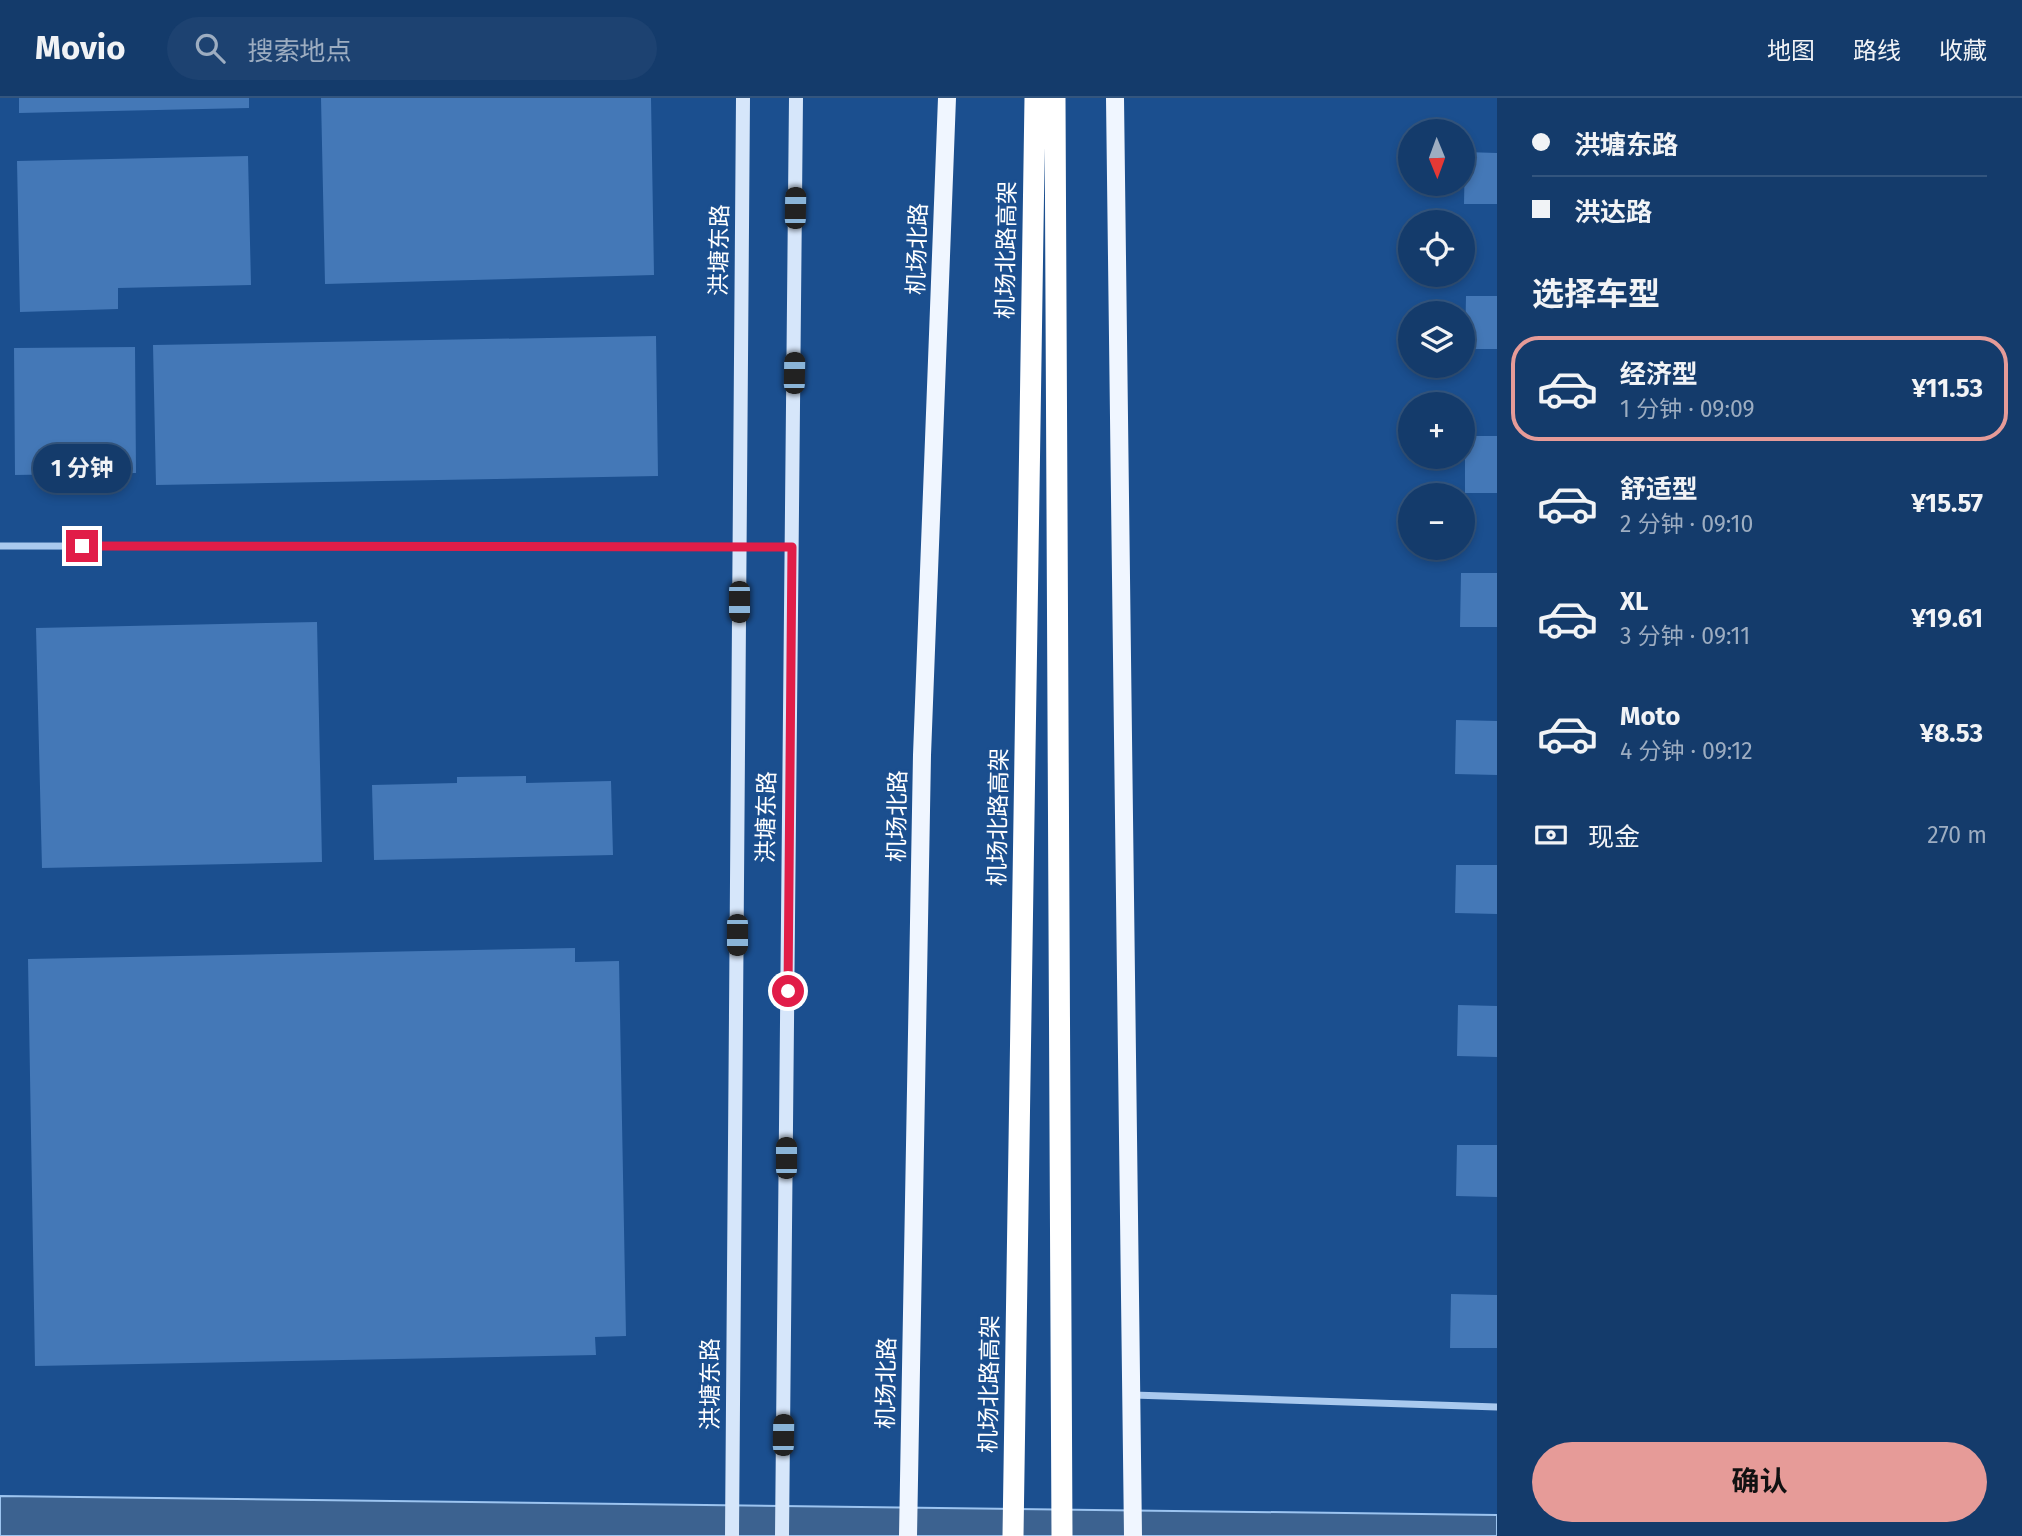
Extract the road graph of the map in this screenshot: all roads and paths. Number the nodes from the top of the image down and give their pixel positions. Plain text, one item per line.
1 (743, 98) edge
2 (796, 98) edge
3 (947, 98) edge
4 (1055, 98) edge
5 (1115, 98) edge
6 (1034, 102) edge
7 (0, 545) edge
8 (740, 547) junction
9 (792, 547) junction
10 (1132, 1395) junction
11 (1497, 1407) edge
12 (732, 1536) edge
13 (782, 1536) edge
14 (908, 1536) edge
15 (1013, 1536) edge
16 (1062, 1536) edge
17 (1133, 1536) edge

1 - 8 main road, 洪塘东路
2 - 9 main road, 洪塘东路
3 - 14 main road, 机场北路
4 - 16 highway, 机场北路高架
5 - 10 main road
6 - 15 highway, 机场北路高架
7 - 8 street
8 - 9 street
8 - 12 main road, 洪塘东路
9 - 13 main road, 洪塘东路
10 - 11 street
10 - 17 main road

